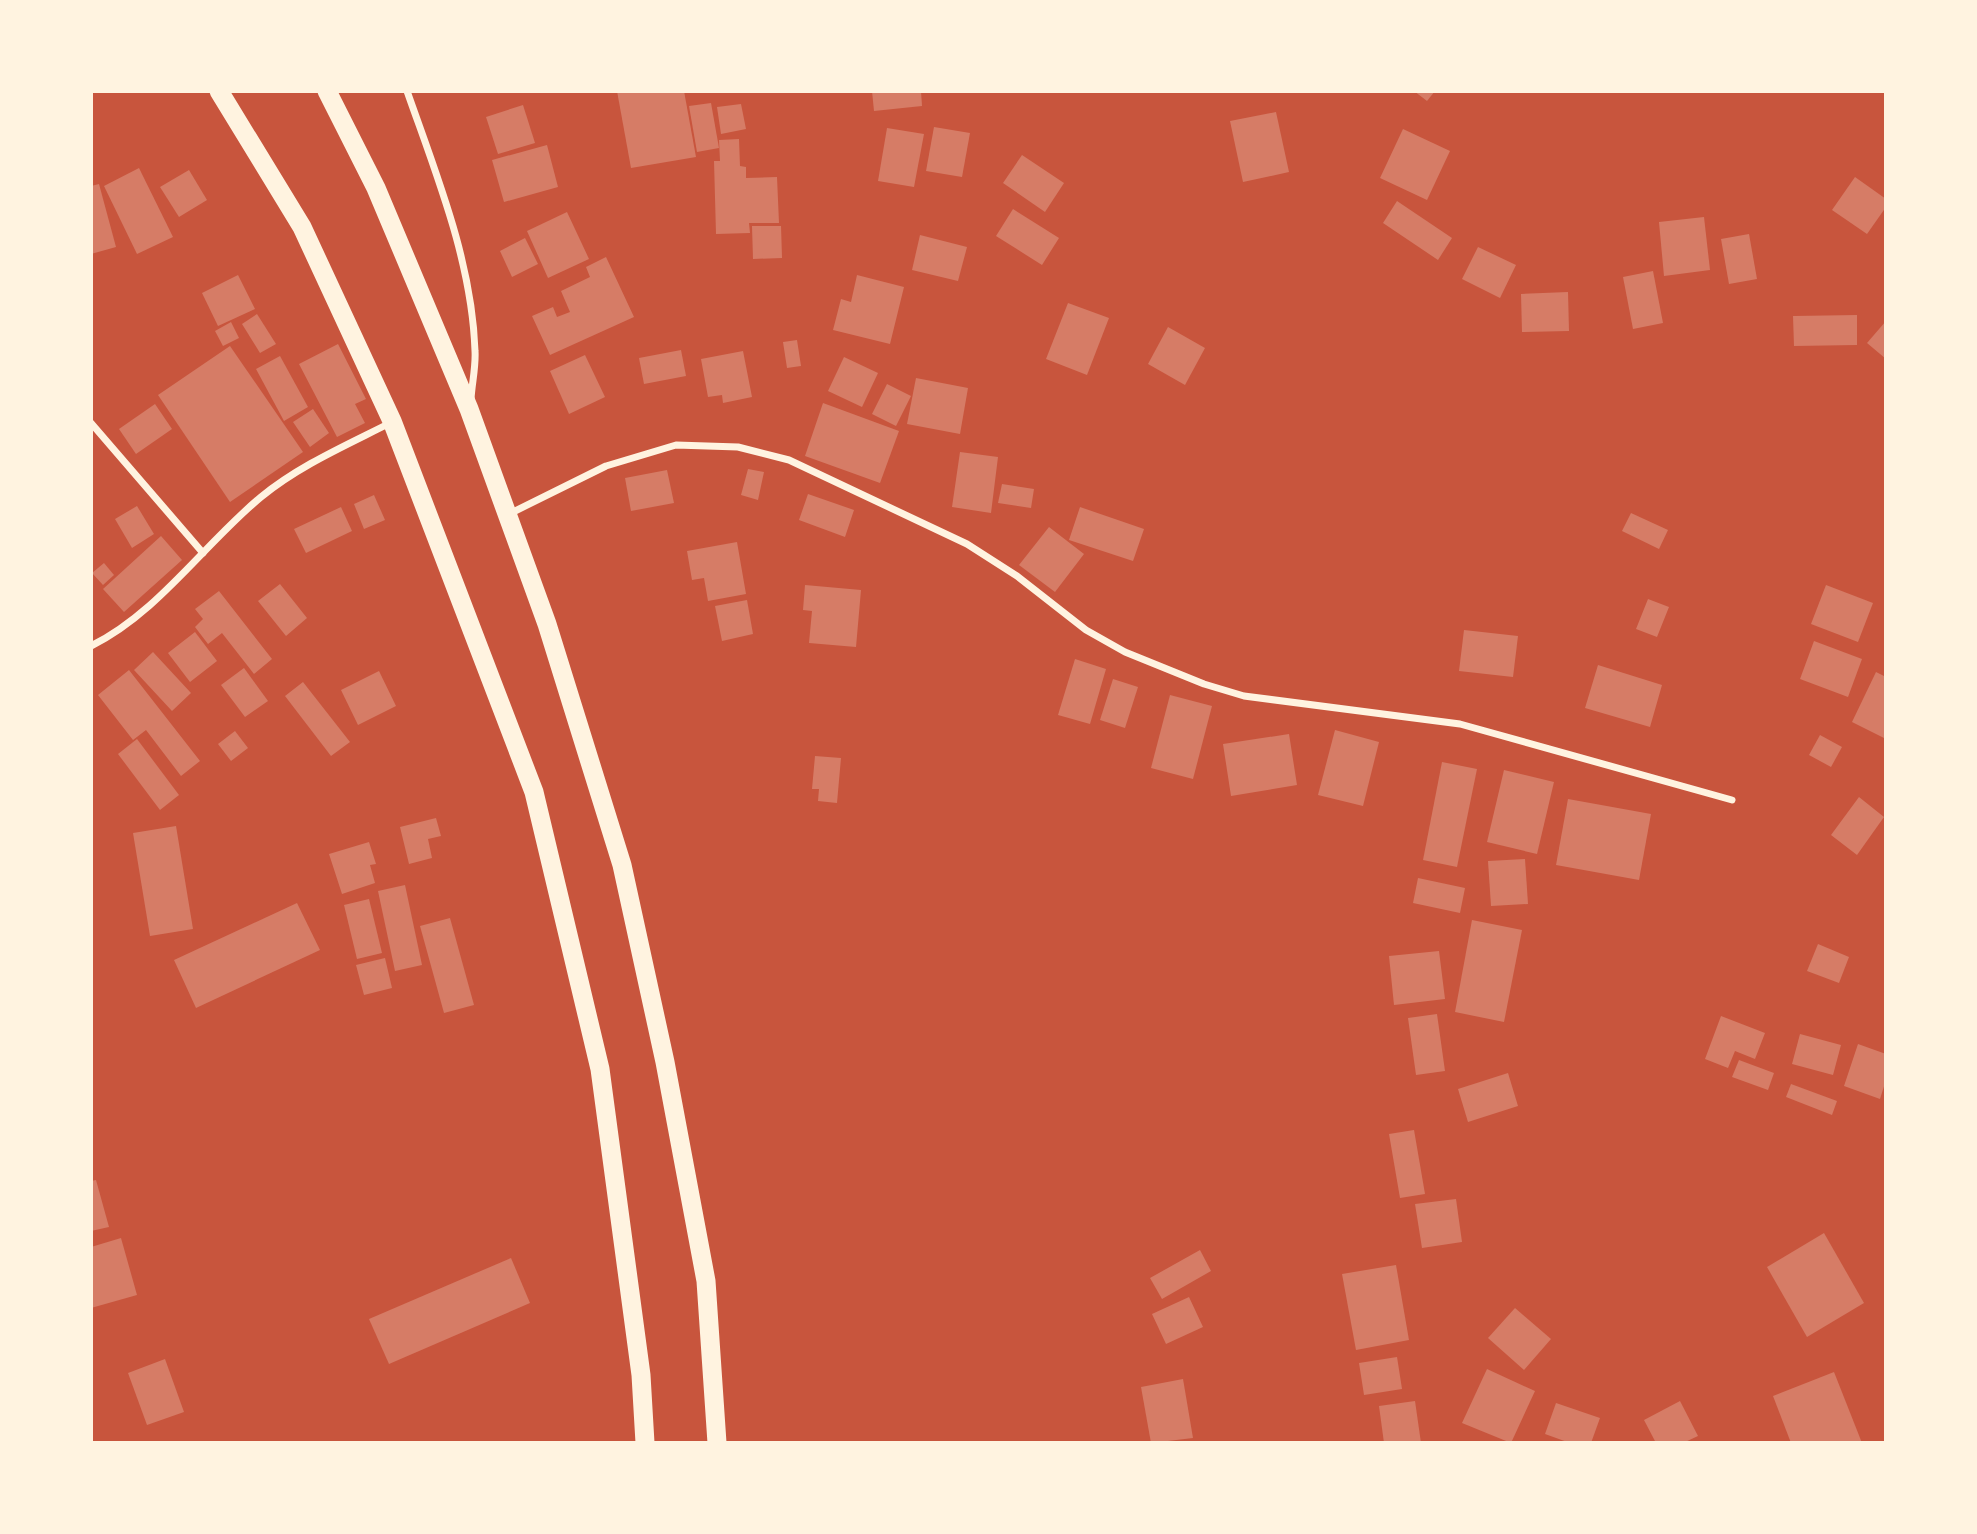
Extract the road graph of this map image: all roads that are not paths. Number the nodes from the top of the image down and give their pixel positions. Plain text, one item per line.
1 (219, 91) edge
2 (327, 91) edge
3 (407, 91) edge
4 (469, 409) junction
5 (392, 421) junction
6 (91, 423) edge
7 (509, 514) junction
8 (203, 553) junction
9 (91, 646) edge
10 (1732, 800) dead end
11 (645, 1443) edge
12 (717, 1443) edge

1 - 5 highway
2 - 4 highway
3 - 4 street
4 - 7 highway
5 - 8 street
5 - 11 highway
6 - 8 street
7 - 10 street
7 - 12 highway
8 - 9 street

